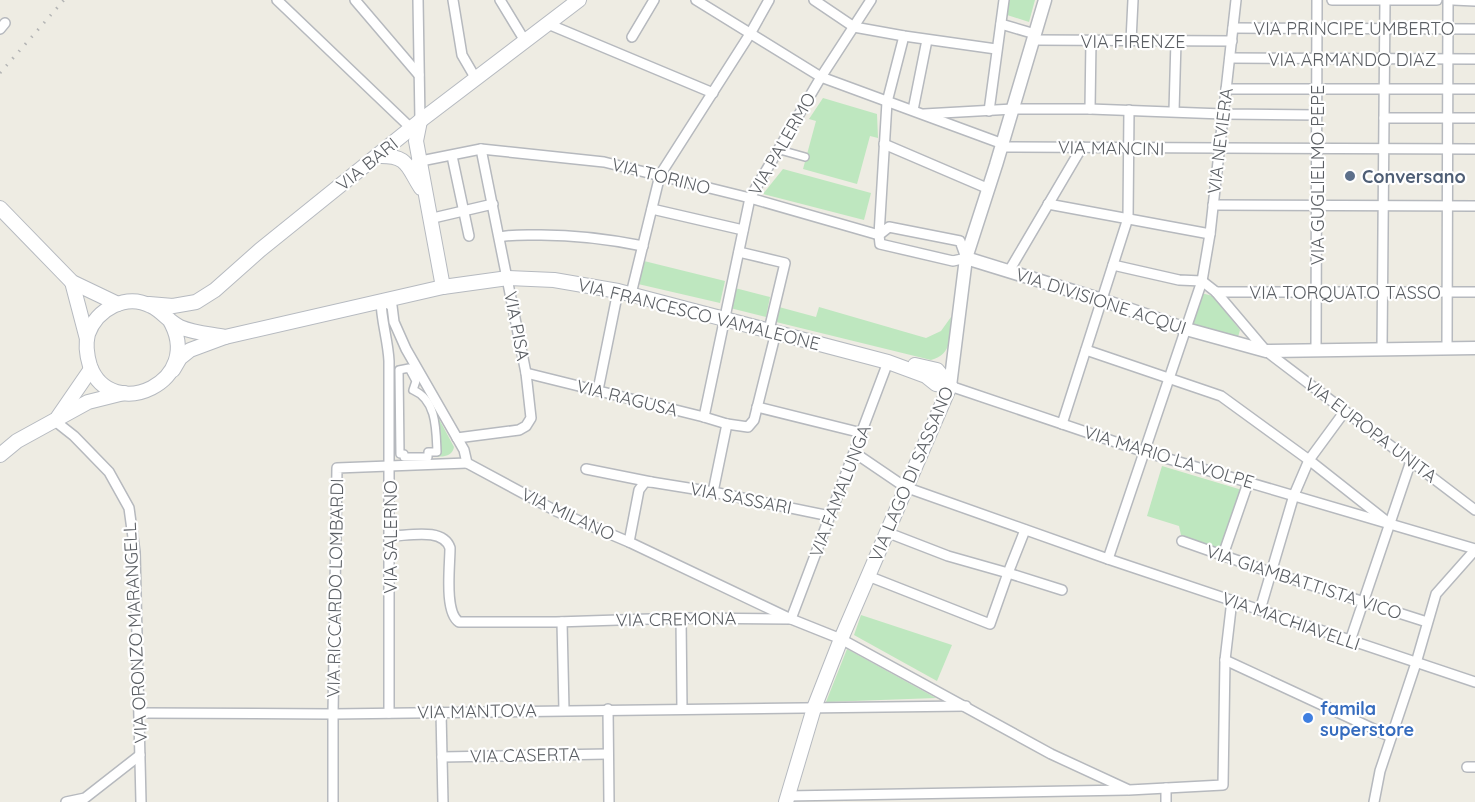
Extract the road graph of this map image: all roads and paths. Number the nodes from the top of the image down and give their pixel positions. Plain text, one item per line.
1 (277, 0) edge
2 (356, 0) edge
3 (418, 0) edge
4 (453, 0) edge
5 (500, 0) edge
6 (578, 0) edge
7 (654, 0) edge
8 (696, 0) edge
9 (814, 0) edge
10 (871, 0) edge
11 (1004, 0) edge
12 (1045, 0) edge
13 (1133, 0) edge
14 (1236, 0) edge
15 (1317, 0) edge
16 (1332, 0) edge
17 (1385, 0) edge
18 (1437, 0) edge
19 (1448, 0) edge
20 (1454, 0) edge
21 (1475, 1) edge
22 (765, 2) edge
23 (548, 24) junction
24 (1001, 24) junction
25 (854, 27) junction
26 (1233, 28) junction
27 (1317, 28) junction
28 (1384, 28) junction
29 (1448, 28) junction
30 (1475, 29) edge
31 (750, 34) junction
32 (904, 36) junction
33 (632, 37) dead end
34 (1034, 37) junction
35 (927, 40) junction
36 (1091, 40) junction
37 (525, 41) junction
38 (1131, 41) junction
39 (1176, 41) junction
40 (1232, 41) junction
41 (996, 49) junction
42 (1230, 58) junction
43 (1317, 59) junction
44 (1385, 59) junction
45 (1448, 59) junction
46 (1475, 59) edge
47 (420, 75) junction
48 (821, 77) junction
49 (476, 79) junction
50 (1226, 89) junction
51 (1317, 89) junction
52 (1384, 89) junction
53 (1448, 89) junction
54 (1475, 89) edge
55 (713, 93) junction
56 (887, 102) junction
57 (1013, 109) junction
58 (1090, 109) junction
59 (913, 110) junction
60 (1129, 110) junction
61 (989, 111) junction
62 (1174, 111) junction
63 (924, 114) junction
64 (1223, 114) junction
65 (1317, 115) junction
66 (1448, 117) junction
67 (1384, 118) junction
68 (1475, 118) edge
69 (414, 142) junction
70 (884, 144) junction
71 (1002, 145) junction
72 (1082, 147) junction
73 (1129, 148) junction
74 (481, 149) junction
75 (1220, 149) junction
76 (1317, 149) junction
77 (1383, 149) junction
78 (1448, 149) junction
79 (1475, 149) edge
80 (780, 150) junction
81 (378, 156) junction
82 (452, 156) junction
83 (806, 157) dead end
84 (660, 175) junction
85 (989, 189) junction
86 (750, 198) junction
87 (493, 204) junction
88 (1048, 204) junction
89 (1213, 205) junction
90 (1317, 205) junction
91 (1382, 205) junction
92 (1448, 206) junction
93 (1475, 206) edge
94 (0, 208) edge
95 (652, 209) junction
96 (464, 211) junction
97 (1128, 218) junction
98 (429, 219) junction
99 (743, 230) junction
100 (1210, 234) junction
101 (879, 235) junction
102 (470, 236) dead end
103 (500, 237) junction
104 (643, 246) junction
105 (739, 252) junction
106 (966, 258) junction
107 (1113, 265) junction
108 (1009, 271) junction
109 (508, 278) junction
110 (1202, 281) junction
111 (72, 282) junction
112 (443, 287) junction
113 (624, 292) junction
114 (1216, 292) junction
115 (1317, 292) junction
116 (1382, 292) junction
117 (1448, 292) junction
118 (1475, 292) edge
119 (381, 300) junction
120 (1102, 300) junction
121 (118, 304) junction
122 (149, 304) junction
123 (724, 318) junction
124 (169, 319) junction
125 (1186, 329) junction
126 (772, 331) junction
127 (225, 337) junction
128 (87, 339) junction
129 (1475, 348) edge
130 (406, 349) junction
131 (1382, 349) junction
132 (1448, 349) junction
133 (1086, 350) junction
134 (1316, 350) junction
135 (1266, 351) junction
136 (955, 353) junction
137 (389, 361) junction
138 (888, 363) junction
139 (91, 369) junction
140 (173, 370) junction
141 (937, 370) junction
142 (526, 373) junction
143 (1169, 378) junction
144 (950, 386) junction
145 (598, 390) junction
146 (124, 393) junction
147 (757, 407) junction
148 (1345, 411) junction
149 (704, 417) junction
150 (55, 421) junction
151 (727, 424) junction
152 (1062, 424) junction
153 (862, 433) junction
154 (457, 438) junction
155 (17, 441) junction
156 (0, 442) edge
157 (437, 452) joint
158 (1145, 452) junction
159 (855, 453) junction
160 (0, 455) edge
161 (1309, 460) junction
162 (1411, 461) junction
163 (466, 463) junction
164 (390, 467) junction
165 (586, 469) dead end
166 (651, 482) junction
167 (1248, 483) junction
168 (905, 487) junction
169 (713, 492) junction
170 (1294, 495) junction
171 (1475, 510) edge
172 (830, 516) junction
173 (1389, 523) junction
174 (1025, 530) junction
175 (886, 532) junction
176 (390, 536) junction
177 (1182, 541) dead end
178 (628, 542) junction
179 (1475, 550) edge
180 (1224, 555) junction
181 (1108, 559) junction
182 (1270, 572) junction
183 (1008, 573) junction
184 (868, 576) junction
185 (1062, 590) dead end
186 (1232, 600) junction
187 (1362, 602) junction
188 (1260, 610) junction
189 (681, 618) junction
190 (791, 619) junction
191 (562, 622) junction
192 (1427, 622) junction
193 (841, 639) junction
194 (1350, 641) junction
195 (1225, 660) junction
196 (1416, 663) junction
197 (1475, 682) edge
198 (966, 706) junction
199 (814, 708) junction
200 (608, 709) junction
201 (682, 709) junction
202 (564, 710) junction
203 (441, 712) junction
204 (140, 713) junction
205 (389, 713) junction
206 (333, 714) junction
207 (1391, 737) junction
208 (608, 754) junction
209 (140, 755) junction
210 (442, 757) junction
211 (1166, 788) junction
212 (1129, 790) junction
213 (786, 799) edge
214 (66, 802) edge
215 (141, 802) edge
216 (333, 802) edge
217 (443, 802) edge
218 (609, 802) edge
219 (1166, 802) edge
220 (1374, 802) edge

1 - 69 street
2 - 47 street
3 - 47 street
4 - 49 street
5 - 37 street
6 - 23 main road, VIA BARI
7 - 33 street
8 - 31 street
9 - 25 street
10 - 25 street, VIA PALERMO
11 - 24 street
12 - 34 street, VIA LAGO DI SASSANO
13 - 38 street
14 - 26 street, VIA NEVIERA
15 - 27 street, VIA GUGLIELMO PEPE
16 - 17 street
17 - 18 street
17 - 28 street
19 - 29 street
20 - 21 street
22 - 31 street
23 - 37 main road, VIA BARI
23 - 55 street
24 - 34 street, VIA FIRENZE
24 - 41 street
25 - 32 street
25 - 48 street, VIA PALERMO
26 - 27 street, VIA PRINCIPE UMBERTO
26 - 40 street, VIA NEVIERA
27 - 28 street, VIA PRINCIPE UMBERTO
27 - 43 street, VIA GUGLIELMO PEPE
28 - 29 street, VIA PRINCIPE UMBERTO
28 - 44 street
29 - 30 street, VIA PRINCIPE UMBERTO
29 - 45 street
31 - 48 street
31 - 55 street
32 - 35 street
32 - 56 street
34 - 36 street, VIA FIRENZE
34 - 57 street, VIA LAGO DI SASSANO
35 - 41 street
35 - 59 street
36 - 38 street, VIA FIRENZE
36 - 58 street
37 - 49 main road, VIA BARI
38 - 39 street, VIA FIRENZE
39 - 40 street, VIA FIRENZE
39 - 62 street
40 - 42 street, VIA NEVIERA
41 - 61 street
42 - 43 street, VIA ARMANDO DIAZ
42 - 50 street, VIA NEVIERA
43 - 44 street, VIA ARMANDO DIAZ
43 - 51 street, VIA GUGLIELMO PEPE
44 - 45 street, VIA ARMANDO DIAZ
44 - 52 street
45 - 46 street, VIA ARMANDO DIAZ
45 - 53 street
47 - 69 street
48 - 56 street
48 - 80 street, VIA PALERMO
49 - 69 main road, VIA BARI
50 - 51 street
50 - 64 street, VIA NEVIERA
51 - 52 street
51 - 65 street, VIA GUGLIELMO PEPE
52 - 53 street
52 - 67 street
53 - 54 street
53 - 66 street
55 - 84 street
56 - 59 street
56 - 70 street
57 - 58 street
57 - 61 street
57 - 71 street, VIA LAGO DI SASSANO
58 - 60 street
59 - 63 street
60 - 62 street
60 - 73 street
61 - 63 street
62 - 64 street
63 - 71 street
64 - 65 street
64 - 75 street, VIA NEVIERA
65 - 76 street, VIA GUGLIELMO PEPE
66 - 67 street
66 - 68 street
66 - 78 street
67 - 77 street
69 - 81 main road, VIA BARI
69 - 81 main road
69 - 82 street, VIA TORINO
69 - 98 main road
70 - 85 street
70 - 101 street
71 - 72 street, VIA MANCINI
71 - 85 street, VIA LAGO DI SASSANO
72 - 73 street, VIA MANCINI
72 - 88 street
73 - 75 street, VIA MANCINI
73 - 97 street
74 - 82 street, VIA TORINO
74 - 84 street, VIA TORINO
74 - 87 street, VIA PISA
75 - 76 street, VIA MANCINI
75 - 89 street, VIA NEVIERA
76 - 77 street, VIA MANCINI
76 - 90 street, VIA GUGLIELMO PEPE
77 - 78 street, VIA MANCINI
77 - 91 street
78 - 79 street, VIA MANCINI
78 - 92 street
80 - 83 street
80 - 86 street, VIA PALERMO
81 - 122 main road, VIA BARI
82 - 96 street
84 - 86 street, VIA TORINO
84 - 95 street
85 - 106 street, VIA LAGO DI SASSANO
86 - 99 street, VIA PALERMO
86 - 101 street, VIA TORINO
87 - 96 street
87 - 103 street, VIA PISA
88 - 97 street
88 - 108 street
89 - 90 street
89 - 100 street, VIA NEVIERA
90 - 91 street
90 - 115 street, VIA GUGLIELMO PEPE
91 - 92 street
91 - 116 street
92 - 93 street
92 - 117 street
94 - 111 main road
95 - 99 street
95 - 104 street
96 - 98 street
96 - 102 street
97 - 100 street
97 - 107 street
98 - 112 main road
99 - 105 street, VIA PALERMO
100 - 110 street, VIA NEVIERA
101 - 106 street
101 - 106 street
103 - 104 street
103 - 109 street, VIA PISA
104 - 113 street
105 - 123 street, VIA PALERMO
105 - 126 street
106 - 108 street, VIA DIVISIONE ACQUI
106 - 136 street, VIA LAGO DI SASSANO
107 - 110 street
107 - 120 street
108 - 120 street, VIA DIVISIONE ACQUI
109 - 112 main road, VIA FRANCESCO VAMALEONE
109 - 113 main road, VIA FRANCESCO VAMALEONE
109 - 142 street, VIA PISA
110 - 114 street, VIA EUROPA UNITA
110 - 125 street, VIA NEVIERA
111 - 121 main road
111 - 128 main road
112 - 119 main road, VIA FRANCESCO VAMALEONE
113 - 123 main road, VIA FRANCESCO VAMALEONE
113 - 145 street
114 - 115 street, VIA TORQUATO TASSO
114 - 135 street, VIA EUROPA UNITA
115 - 116 street, VIA TORQUATO TASSO
115 - 134 street, VIA GUGLIELMO PEPE
116 - 117 street, VIA TORQUATO TASSO
116 - 131 street
117 - 118 street, VIA TORQUATO TASSO
117 - 132 street
119 - 127 main road, VIA FRANCESCO VAMALEONE
119 - 130 street
119 - 137 street, VIA SALERNO
120 - 125 street, VIA DIVISIONE ACQUI
120 - 133 street
121 - 122 main road
121 - 128 main road
122 - 124 main road
123 - 126 main road, VIA FRANCESCO VAMALEONE
123 - 149 street, VIA PALERMO
124 - 127 main road
124 - 140 main road
125 - 135 street, VIA DIVISIONE ACQUI
125 - 143 street, VIA NEVIERA
126 - 138 main road, VIA FRANCESCO VAMALEONE
126 - 147 street
127 - 140 main road, VIA FRANCESCO VAMALEONE
128 - 139 main road
129 - 132 street, VIA DIVISIONE ACQUI
130 - 137 street
130 - 154 street
131 - 132 street, VIA DIVISIONE ACQUI
131 - 134 street, VIA DIVISIONE ACQUI
133 - 143 street
133 - 152 street
134 - 135 street, VIA DIVISIONE ACQUI
135 - 148 street, VIA EUROPA UNITA
136 - 141 street
136 - 144 street, VIA LAGO DI SASSANO
137 - 164 street, VIA SALERNO
138 - 141 main road
138 - 144 main road
138 - 153 street, VIA FAMALUNGA
139 - 146 main road
139 - 150 main road
140 - 146 main road
141 - 144 main road
142 - 145 street, VIA RAGUSA
142 - 154 street, VIA PISA
143 - 158 street, VIA NEVIERA
143 - 161 street
144 - 152 street, VIA MARIO LA VOLPE
144 - 168 main road, VIA LAGO DI SASSANO
145 - 149 street, VIA RAGUSA
146 - 150 main road
147 - 151 street
147 - 153 street
148 - 161 street
148 - 162 street, VIA EUROPA UNITA
149 - 151 street, VIA RAGUSA
150 - 155 main road
150 - 204 street, VIA ORONZO MARANGELL
151 - 169 street
152 - 158 street, VIA MARIO LA VOLPE
153 - 159 street, VIA FAMALUNGA
154 - 163 street
155 - 156 street
155 - 160 main road
157 - 157 street
158 - 167 street, VIA MARIO LA VOLPE
158 - 181 street, VIA NEVIERA
159 - 168 street, VIA MACHIAVELLI
159 - 172 street, VIA FAMALUNGA
161 - 170 street
161 - 173 street
162 - 171 street, VIA EUROPA UNITA
162 - 173 street
163 - 164 street, VIA RICCARDO LOMBARDI
163 - 178 street, VIA MILANO
164 - 176 street, VIA SALERNO
164 - 206 street, VIA RICCARDO LOMBARDI
165 - 166 street, VIA SASSARI
166 - 169 street, VIA SASSARI
166 - 178 street
167 - 170 street, VIA MARIO LA VOLPE
167 - 180 street
168 - 174 street, VIA MACHIAVELLI
168 - 175 main road, VIA LAGO DI SASSANO
169 - 172 street, VIA SASSARI
170 - 173 street, VIA MARIO LA VOLPE
170 - 182 street
172 - 190 street, VIA FAMALUNGA
173 - 179 street, VIA MARIO LA VOLPE
173 - 187 street
174 - 181 street, VIA MACHIAVELLI
174 - 183 street
175 - 183 street
175 - 184 main road, VIA LAGO DI SASSANO
176 - 191 street, VIA CREMONA
176 - 205 street, VIA SALERNO
177 - 180 street, VIA GIAMBATTISTA VICO
178 - 190 street, VIA MILANO
179 - 192 street
180 - 182 street, VIA GIAMBATTISTA VICO
181 - 186 street, VIA MACHIAVELLI
182 - 187 street, VIA GIAMBATTISTA VICO
182 - 188 street
183 - 184 street
183 - 185 street
184 - 193 main road, VIA LAGO DI SASSANO
186 - 188 street, VIA MACHIAVELLI
186 - 195 street
187 - 192 street, VIA GIAMBATTISTA VICO
187 - 194 street
188 - 194 street, VIA MACHIAVELLI
189 - 190 street, VIA CREMONA
189 - 191 street, VIA CREMONA
189 - 201 street
190 - 193 street, VIA MILANO
191 - 202 street
192 - 196 street
193 - 198 street, VIA MILANO
193 - 199 main road, VIA LAGO DI SASSANO
194 - 196 street, VIA MACHIAVELLI
195 - 207 street
195 - 211 street
196 - 197 street, VIA MACHIAVELLI
196 - 207 street
198 - 199 street, VIA MANTOVA
198 - 212 street, VIA MILANO
199 - 201 street, VIA MANTOVA
199 - 213 main road, VIA LAGO DI SASSANO
200 - 201 street, VIA MANTOVA
200 - 202 street, VIA MANTOVA
200 - 208 street
202 - 203 street, VIA MANTOVA
203 - 205 street, VIA MANTOVA
203 - 210 street
204 - 206 street, VIA MANTOVA
204 - 209 street, VIA ORONZO MARANGELL
205 - 206 street, VIA MANTOVA
206 - 216 street, VIA RICCARDO LOMBARDI
207 - 220 street
208 - 210 street, VIA CASERTA
208 - 218 street
209 - 214 street
209 - 215 street, VIA ORONZO MARANGELL
210 - 217 street
211 - 212 street
211 - 219 street
212 - 213 street

